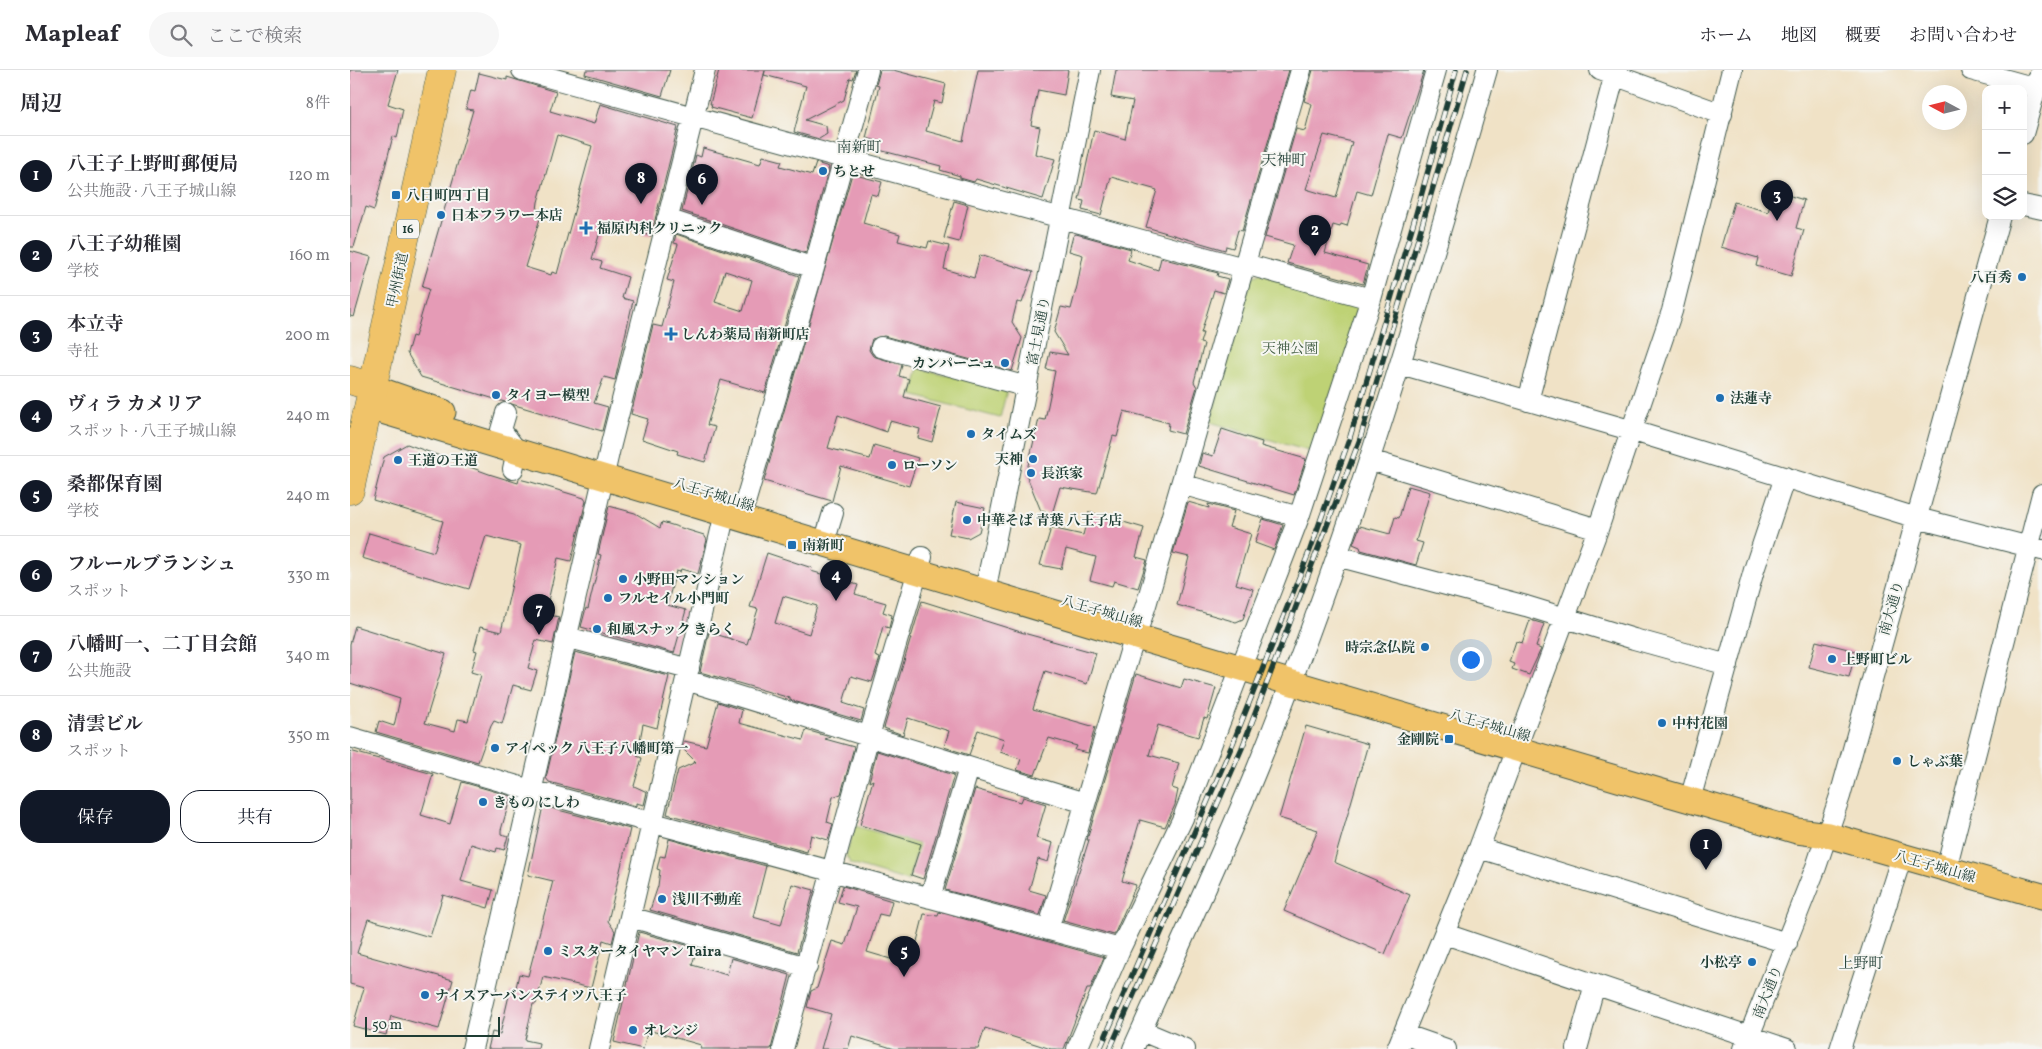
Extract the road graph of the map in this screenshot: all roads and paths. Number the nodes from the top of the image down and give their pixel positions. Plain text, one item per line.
1 (442, 70) edge
2 (522, 70) edge
3 (705, 70) edge
4 (868, 70) edge
5 (1090, 70) edge
6 (1301, 70) edge
7 (1436, 70) edge
8 (1486, 70) edge
9 (1732, 70) edge
10 (1971, 70) edge
11 (1611, 72) edge
12 (2039, 79) edge
13 (1722, 114) junction
14 (694, 118) junction
15 (2024, 130) edge
16 (843, 158) junction
17 (2027, 206) edge
18 (2042, 209) edge
19 (1061, 218) junction
20 (667, 219) junction
21 (1999, 220) edge
22 (1245, 266) junction
23 (814, 268) junction
24 (1370, 299) junction
25 (882, 347) dead end
26 (1400, 364) junction
27 (1027, 387) junction
28 (361, 394) edge
29 (1528, 401) junction
30 (504, 421) junction
31 (1630, 430) junction
32 (515, 460) junction
33 (1370, 460) junction
34 (605, 469) junction
35 (1785, 477) junction
36 (1181, 484) junction
37 (350, 490) edge
38 (2042, 494) edge
39 (735, 508) junction
40 (1299, 517) junction
41 (1917, 518) junction
42 (1598, 529) junction
43 (2035, 547) edge
44 (1337, 556) junction
45 (920, 564) junction
46 (987, 585) junction
47 (1565, 618) junction
48 (1138, 629) junction
49 (566, 637) junction
50 (1244, 660) junction
51 (1728, 665) junction
52 (687, 674) junction
53 (1292, 674) junction
54 (869, 736) junction
55 (350, 737) edge
56 (1519, 741) junction
57 (969, 768) junction
58 (531, 790) junction
59 (1692, 792) junction
60 (1084, 803) junction
61 (652, 823) junction
62 (1828, 835) junction
63 (1479, 848) junction
64 (1902, 856) junction
65 (1946, 869) junction
66 (833, 872) junction
67 (2042, 896) edge
68 (930, 898) junction
69 (630, 917) junction
70 (1048, 930) junction
71 (1445, 934) junction
72 (1787, 943) junction
73 (1120, 949) junction
74 (807, 967) junction
75 (1595, 984) junction
76 (1142, 1030) junction
77 (1400, 1041) edge
78 (1746, 1042) edge
79 (602, 1048) edge
80 (472, 1049) edge
81 (783, 1049) edge
82 (1077, 1049) edge
83 (1134, 1049) edge
84 (1185, 1049) edge
85 (1446, 1049) edge
86 (1577, 1049) edge
87 (1787, 1049) edge
88 (1840, 1049) edge

1 - 28 highway, 甲州街道 / 16
2 - 14 street
3 - 14 street
4 - 16 street
5 - 19 street, 富士見通り
6 - 22 street
7 - 24 street
8 - 26 street
9 - 13 street
10 - 12 street
11 - 13 street
11 - 29 street
12 - 15 street
13 - 31 street
14 - 16 street
14 - 20 street
16 - 19 street
16 - 23 street
17 - 18 street
19 - 22 street
19 - 27 street, 富士見通り
20 - 23 street
20 - 34 street
21 - 41 street, 南大通り
22 - 24 street
22 - 36 street
23 - 39 street
24 - 40 street
25 - 27 street
26 - 29 street
26 - 33 street
27 - 46 street, 富士見通り
28 - 30 main road, 八王子城山線
28 - 32 main road, 八王子城山線
28 - 37 highway, 甲州街道
29 - 31 street
30 - 32 street
30 - 34 main road, 八王子城山線
31 - 35 street
31 - 42 street
32 - 34 main road, 八王子城山線
33 - 42 street
33 - 44 street
34 - 39 main road, 八王子城山線
34 - 49 street
35 - 41 street
35 - 51 street
36 - 40 street
36 - 48 street
38 - 43 street
39 - 45 main road, 八王子城山線
39 - 52 street
40 - 50 street
41 - 43 street
41 - 62 street, 南大通り
42 - 47 street
43 - 65 street
44 - 47 street
44 - 53 street
45 - 46 main road, 八王子城山線
45 - 54 street
46 - 48 main road, 八王子城山線
47 - 51 street
47 - 56 street
48 - 50 main road, 八王子城山線
48 - 60 street
49 - 52 street
49 - 58 street
50 - 53 main road, 八王子城山線
50 - 73 street
51 - 59 street
52 - 54 street
52 - 61 street
53 - 56 main road, 八王子城山線
53 - 76 street
54 - 57 street
54 - 66 street
55 - 58 street
56 - 59 main road, 八王子城山線
56 - 63 street
57 - 60 street
57 - 68 street
58 - 61 street
58 - 80 street
59 - 62 main road, 八王子城山線
60 - 70 street
61 - 66 street
61 - 69 street
62 - 64 main road, 八王子城山線
62 - 72 street, 南大通り
63 - 71 street
63 - 72 street
64 - 65 main road, 八王子城山線
64 - 88 street
65 - 67 main road, 八王子城山線
66 - 68 street
66 - 74 street
68 - 70 street
69 - 74 street
69 - 79 street
70 - 73 street
71 - 75 street
71 - 77 street
72 - 78 street, 南大通り
73 - 82 street
74 - 81 street
75 - 78 street
75 - 86 street
76 - 83 street
76 - 84 street
77 - 85 street
78 - 87 street

